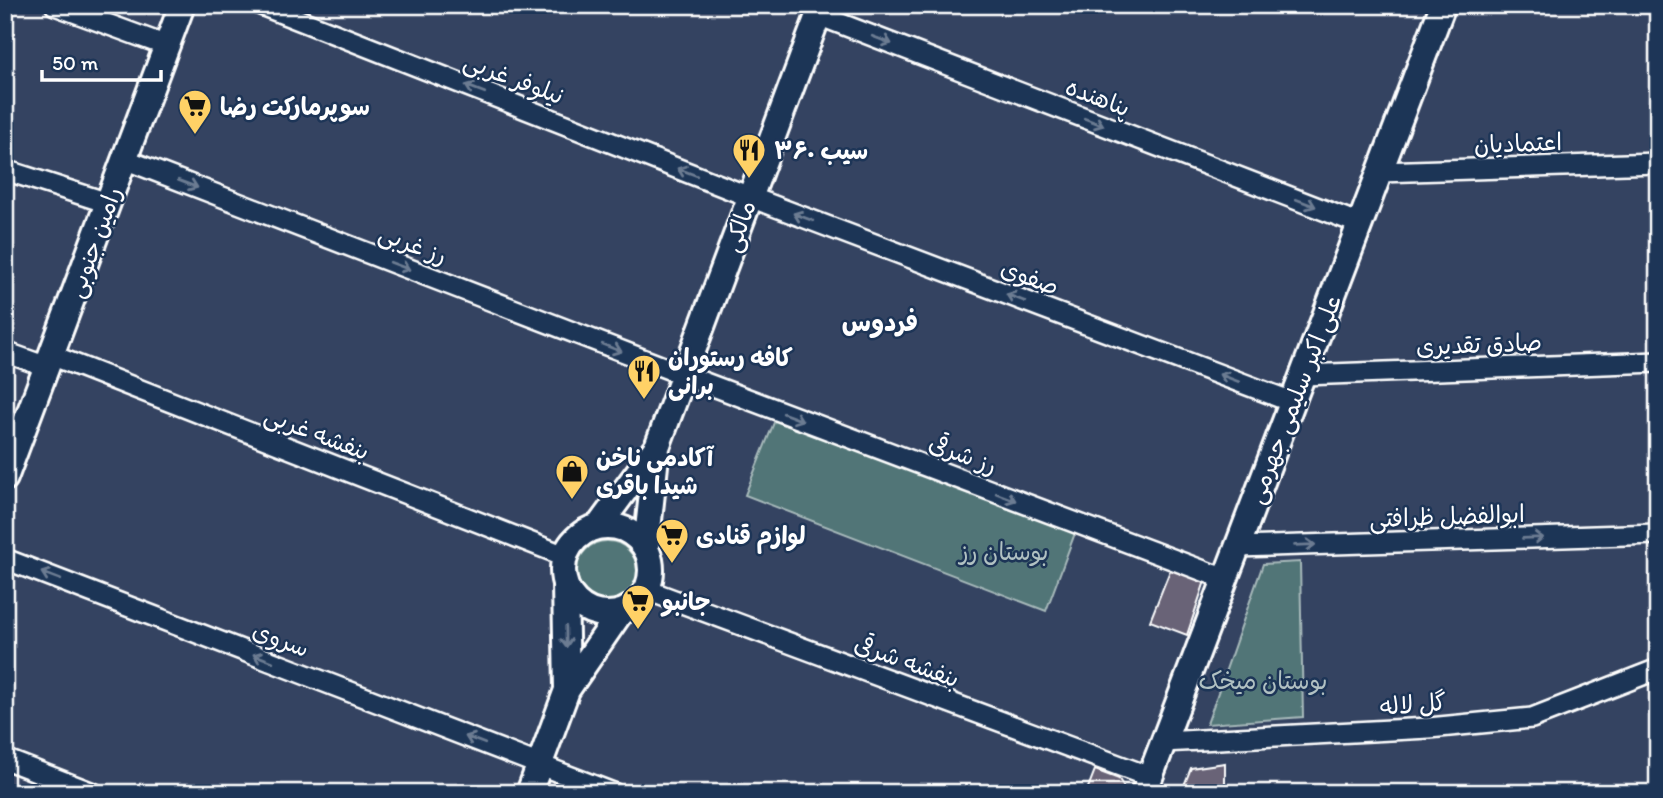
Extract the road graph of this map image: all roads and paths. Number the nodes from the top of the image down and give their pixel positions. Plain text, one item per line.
1 (55, 5) edge
2 (182, 5) edge
3 (261, 5) edge
4 (1443, 5) edge
5 (820, 10) edge
6 (167, 46) junction
7 (124, 159) junction
8 (1658, 163) edge
9 (5, 170) edge
10 (1380, 172) junction
11 (750, 197) junction
12 (108, 203) junction
13 (1360, 224) junction
14 (5, 352) edge
15 (49, 361) junction
16 (1658, 362) edge
17 (1303, 375) junction
18 (684, 376) junction
19 (1293, 402) junction
20 (657, 447) junction
21 (5, 478) edge
22 (598, 527) junction
23 (1658, 534) edge
24 (1237, 547) junction
25 (646, 548) junction
26 (565, 556) junction
27 (5, 559) edge
28 (1225, 579) junction
29 (565, 584) junction
30 (648, 590) junction
31 (620, 613) junction
32 (1658, 669) edge
33 (567, 690) junction
34 (1163, 742) junction
35 (5, 759) edge
36 (539, 765) junction
37 (1147, 785) edge
38 (93, 793) edge
39 (529, 793) edge
40 (613, 793) edge

1 - 6 street
2 - 6 street, رامین جنوبی
11 -> 3 street, نیلوفر غربی
4 - 10 street, علی اکبر سلیمی جهرمی
5 - 11 street, مالکی
5 -> 13 street, پناهنده
6 - 7 street, رامین جنوبی
7 - 12 street, رامین جنوبی
7 -> 18 street, رز غربی
8 - 10 street, اعتمادیان
9 - 12 street
10 - 13 street, علی اکبر سلیمی جهرمی
11 - 18 street, مالکی
19 -> 11 street, صفوی
12 - 15 street, رامین جنوبی
13 - 17 street, علی اکبر سلیمی جهرمی
14 - 15 street, بنفشه غربی
15 - 21 street, رامین جنوبی
15 - 26 street, بنفشه غربی
16 - 17 street, صادق تقدیری
17 - 19 street, علی اکبر سلیمی جهرمی
18 - 20 street, مالکی
18 -> 28 street, رز شرقی
19 - 24 street, علی اکبر سلیمی جهرمی
20 - 22 street, مالکی
20 - 25 street, مالکی
22 - 25 street
22 - 26 street
24 -> 23 street, ابوالفضل ظرافتی
24 - 28 street, علی اکبر سلیمی جهرمی
25 - 30 street
26 - 29 street
36 -> 27 street, سروی
28 - 34 street, علی اکبر سلیمی جهرمی
29 - 31 street
29 -> 33 street
30 - 31 street
30 - 37 street, بنفشه شرقی
31 - 33 street
32 - 34 street, گل لاله
33 - 36 street
34 - 37 street, علی اکبر سلیمی جهرمی
35 - 38 street
36 - 39 street
36 - 40 street, سروی

